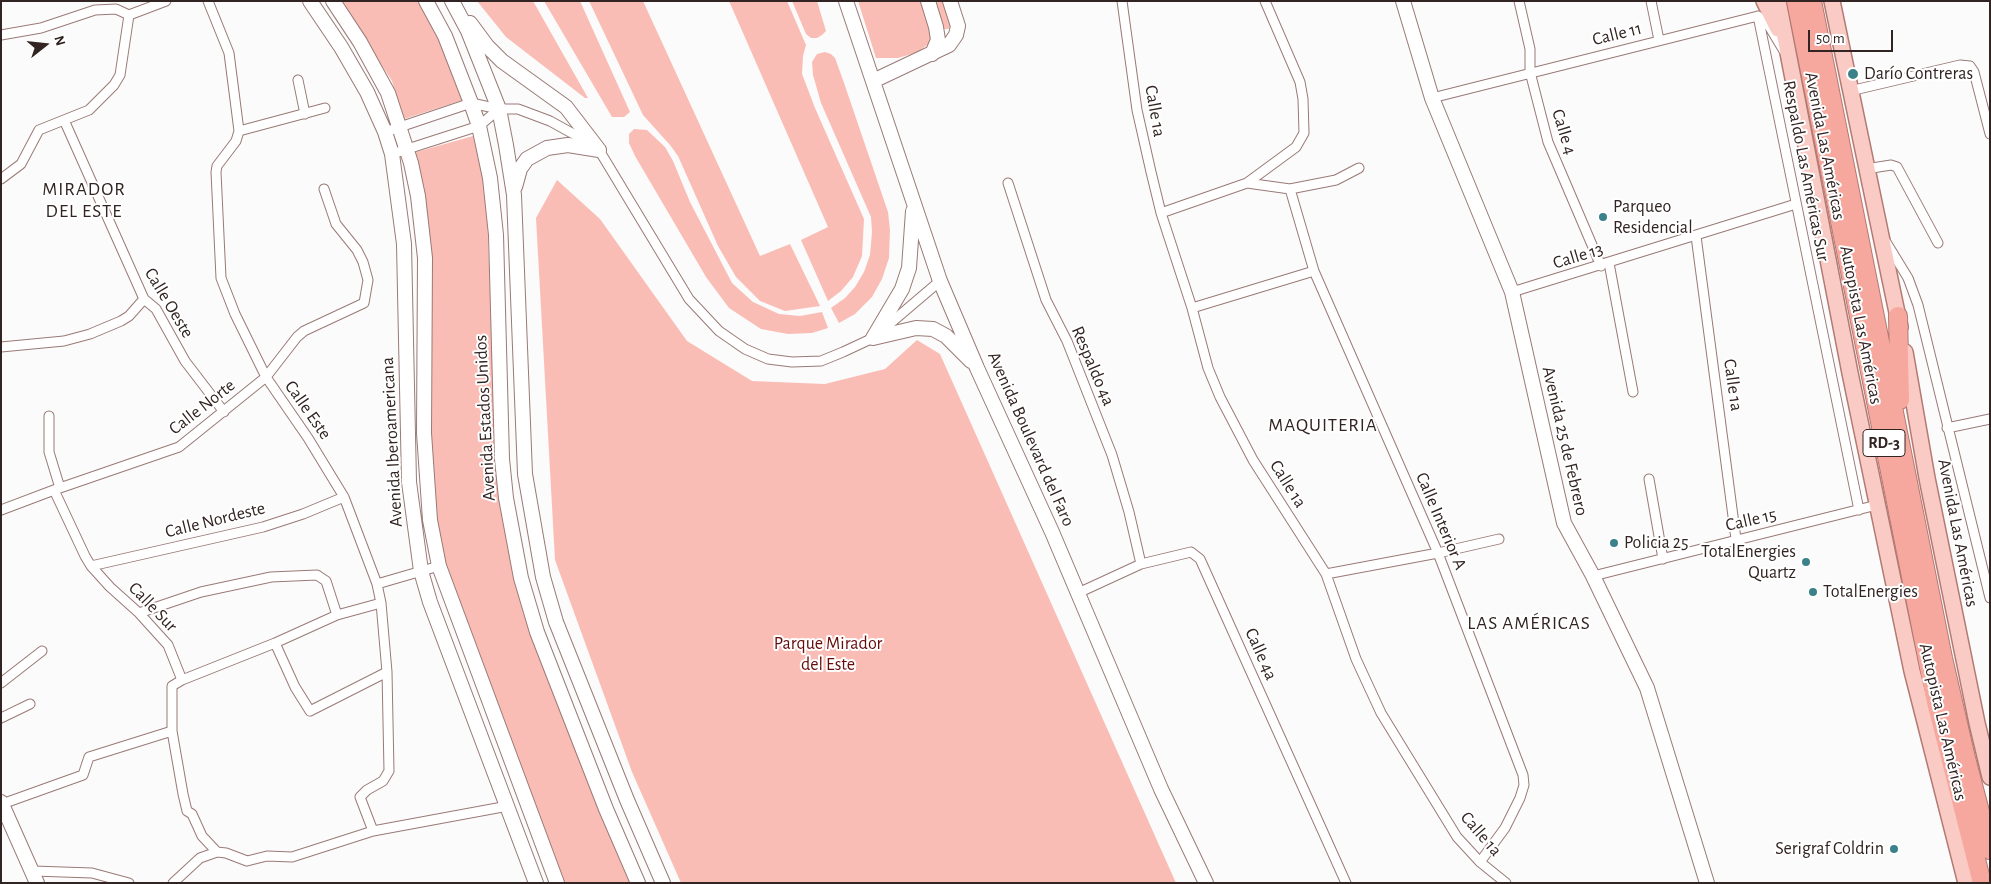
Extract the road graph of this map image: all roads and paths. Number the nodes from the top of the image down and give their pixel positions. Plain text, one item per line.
1 (166, 1) edge
2 (208, 1) edge
3 (310, 1) edge
4 (333, 1) edge
5 (426, 1) edge
6 (453, 1) edge
7 (846, 1) edge
8 (928, 1) edge
9 (950, 1) edge
10 (1122, 1) edge
11 (1265, 1) edge
12 (1402, 1) edge
13 (1519, 1) edge
14 (1652, 1) edge
15 (1764, 1) edge
16 (1778, 1) edge
17 (1796, 1) edge
18 (1812, 1) edge
19 (1832, 1) edge
20 (129, 15) junction
21 (1758, 16) junction
22 (1, 35) edge
23 (1659, 40) junction
24 (932, 54) junction
25 (1789, 58) junction
26 (1530, 72) junction
27 (298, 80) dead end
28 (873, 81) junction
29 (1850, 91) junction
30 (1990, 93) edge
31 (1980, 95) junction
32 (1432, 98) junction
33 (471, 102) junction
34 (325, 108) dead end
35 (499, 109) junction
36 (305, 114) junction
37 (64, 120) junction
38 (479, 126) junction
39 (400, 127) junction
40 (238, 131) junction
41 (385, 132) junction
42 (1990, 134) edge
43 (407, 149) junction
44 (598, 150) junction
45 (392, 154) junction
46 (1359, 168) dead end
47 (1866, 169) junction
48 (1, 178) edge
49 (1008, 183) dead end
50 (1247, 184) junction
51 (324, 189) dead end
52 (1290, 189) junction
53 (514, 195) junction
54 (913, 200) junction
55 (1796, 204) junction
56 (1161, 213) junction
57 (1880, 231) junction
58 (1696, 236) junction
59 (1938, 243) dead end
60 (1605, 265) junction
61 (1314, 271) junction
62 (940, 281) junction
63 (1512, 292) junction
64 (144, 299) junction
65 (1192, 308) junction
66 (1898, 316) junction
67 (872, 338) junction
68 (1, 347) edge
69 (977, 368) junction
70 (266, 378) junction
71 (1633, 392) dead end
72 (224, 412) junction
73 (49, 416) dead end
74 (1990, 419) edge
75 (1947, 428) junction
76 (1901, 448) junction
77 (1649, 478) dead end
78 (57, 489) junction
79 (344, 497) junction
80 (1878, 505) junction
81 (1, 510) edge
82 (1858, 510) junction
83 (1499, 539) dead end
84 (1736, 539) junction
85 (1438, 553) junction
86 (1663, 559) junction
87 (1141, 564) junction
88 (91, 566) junction
89 (439, 566) junction
90 (421, 571) junction
91 (1326, 574) junction
92 (1593, 576) junction
93 (377, 584) junction
94 (1078, 593) junction
95 (1990, 598) edge
96 (381, 603) junction
97 (140, 613) junction
98 (337, 615) junction
99 (275, 643) junction
100 (42, 650) dead end
101 (386, 672) junction
102 (182, 680) junction
103 (1, 683) edge
104 (30, 704) dead end
105 (1, 718) edge
106 (172, 731) junction
107 (1990, 777) edge
108 (628, 800) junction
109 (2, 803) edge
110 (508, 806) junction
111 (606, 809) junction
112 (373, 831) junction
113 (1990, 850) edge
114 (217, 852) junction
115 (1480, 862) junction
116 (35, 877) edge
117 (129, 883) edge
118 (173, 883) edge
119 (536, 883) edge
120 (557, 883) edge
121 (638, 883) edge
122 (663, 883) edge
123 (1206, 883) edge
124 (1346, 883) edge
125 (1506, 883) edge
126 (1707, 883) edge
127 (1966, 883) edge
128 (1982, 883) edge

1 - 20 street
2 - 40 street
3 - 41 street, Avenida Iberoamericana
4 - 39 street, Avenida Iberoamericana
5 - 33 street, Avenida Estados Unidos
6 - 35 street, Avenida Estados Unidos
6 - 44 street
7 - 28 street, Avenida Boulevard del Faro
8 - 24 street
9 - 24 street
10 - 56 street, Calle 1a
11 - 50 street
12 - 32 street, Avenida 25 de Febrero
13 - 26 street, Calle 4
14 - 23 street
15 - 25 main road
16 - 25 main road, Avenida Las Américas
17 - 128 highway, Autopista Las Américas / RD-3
18 - 76 highway, Autopista Las Américas / RD-3
19 - 29 main road, Avenida Las Américas
20 - 22 street
20 - 37 street
21 - 23 street, Calle 11
21 - 25 street
21 - 55 street, Respaldo Las Américas Sur
23 - 26 street, Calle 11
24 - 28 street
25 - 80 main road, Avenida Las Américas
26 - 32 street, Calle 11
26 - 60 street, Calle 4
27 - 36 street
28 - 54 street, Avenida Boulevard del Faro
29 - 31 street
29 - 47 main road, Avenida Las Américas
30 - 31 street
31 - 42 street
32 - 63 street, Avenida 25 de Febrero
33 - 35 street
33 - 38 street, Avenida Estados Unidos
33 - 39 street
34 - 36 street
35 - 38 street
35 - 44 street
35 - 53 street, Avenida Estados Unidos
36 - 40 street
37 - 48 street
37 - 64 street, Calle Oeste
38 - 43 street
38 - 111 street, Avenida Estados Unidos
39 - 41 street
39 - 43 street, Avenida Iberoamericana
40 - 70 street, Calle Este
41 - 45 street, Avenida Iberoamericana
43 - 45 street
43 - 89 street, Avenida Iberoamericana
44 - 53 street
44 - 67 street
45 - 90 street, Avenida Iberoamericana
46 - 52 street
47 - 57 main road, Avenida Las Américas
47 - 59 street
49 - 87 street, Respaldo 4a
50 - 52 street
50 - 56 street
51 - 70 street, Calle Norte
52 - 61 street, Calle Interior A
53 - 108 street, Avenida Estados Unidos
54 - 62 street, Avenida Boulevard del Faro
54 - 67 street
55 - 58 street, Calle 13
55 - 82 street, Respaldo Las Américas Sur
56 - 65 street, Calle 1a
57 - 66 main road, Avenida Las Américas
57 - 75 street
58 - 60 street, Calle 13
58 - 84 street, Calle 1a
60 - 63 street, Calle 13
60 - 71 street, Calle 4
61 - 65 street
61 - 85 street, Calle Interior A
62 - 67 street
62 - 69 street, Avenida Boulevard del Faro
63 - 92 street, Avenida 25 de Febrero
64 - 68 street
64 - 72 street, Calle Oeste
65 - 91 street, Calle 1a
66 - 76 highway
66 - 107 main road, Avenida Las Américas
67 - 69 street
69 - 94 street, Avenida Boulevard del Faro
70 - 72 street, Calle Norte
70 - 79 street, Calle Este
72 - 78 street, Calle Norte
73 - 78 street, Calle Sur
74 - 75 street
75 - 95 street
76 - 113 highway, Autopista Las Américas / RD-3
77 - 86 street
78 - 81 street, Calle Norte
78 - 88 street, Calle Sur
79 - 88 street, Calle Nordeste
79 - 93 street, Calle Este
80 - 82 street, Calle 15
80 - 127 main road, Avenida Las Américas
82 - 84 street, Calle 15
83 - 85 street
84 - 86 street, Calle 15
85 - 91 street
85 - 115 street, Calle Interior A
86 - 92 street, Calle 15
87 - 94 street, Calle 4a
87 - 124 street, Calle 4a
88 - 97 street, Calle Sur
89 - 90 street
89 - 120 street, Avenida Iberoamericana
90 - 93 street
90 - 110 street, Avenida Iberoamericana
91 - 115 street, Calle 1a
92 - 126 street, Avenida 25 de Febrero
93 - 96 street, Calle Este
94 - 123 street, Avenida Boulevard del Faro
96 - 98 street
96 - 101 street, Calle Este
97 - 98 street
97 - 102 street, Calle Sur
98 - 99 street
99 - 101 street
99 - 102 street
100 - 103 street
101 - 112 street, Calle Este
102 - 106 street
104 - 105 street
106 - 109 street
106 - 114 street
108 - 111 street
108 - 122 street, Avenida Estados Unidos
109 - 116 street
110 - 112 street
110 - 119 street, Avenida Iberoamericana
111 - 121 street, Avenida Estados Unidos
112 - 114 street
114 - 118 street
115 - 125 street, Calle 1a
116 - 117 street

